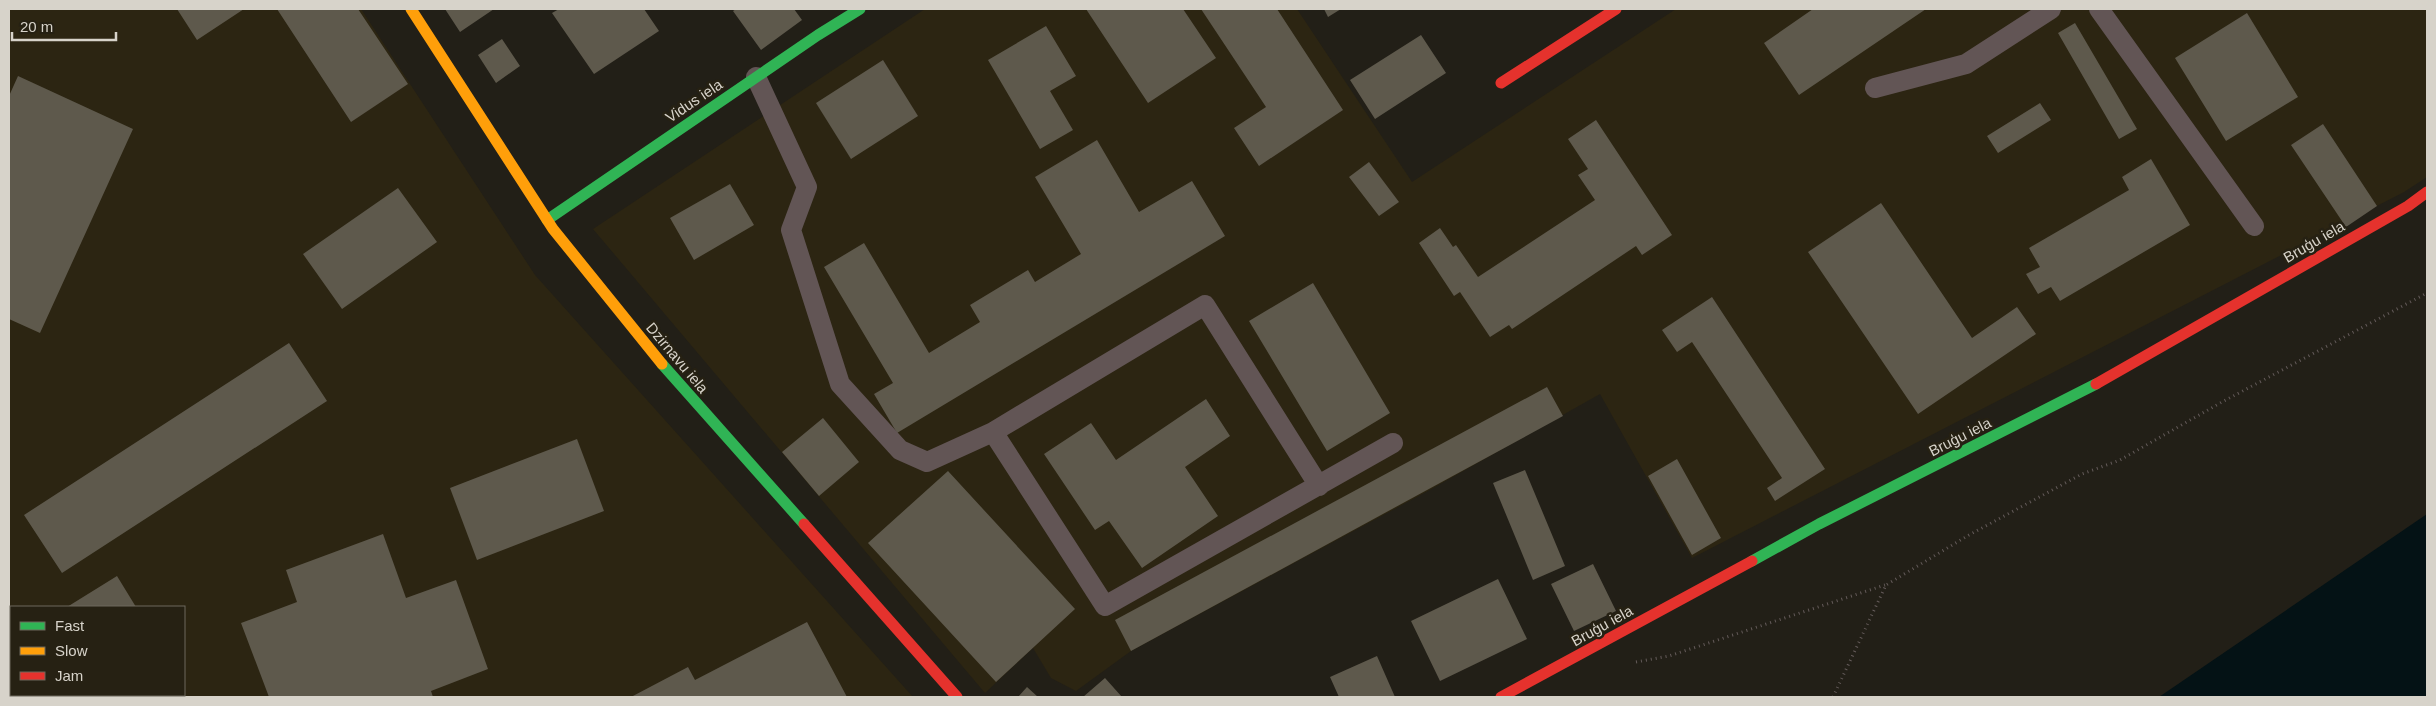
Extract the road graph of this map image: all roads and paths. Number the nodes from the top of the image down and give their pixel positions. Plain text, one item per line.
1 (411, 9) edge
2 (860, 9) edge
3 (1616, 9) edge
4 (2051, 9) edge
5 (2099, 9) edge
6 (756, 77) junction
7 (1501, 83) dead end
8 (1875, 88) dead end
9 (2427, 192) edge
10 (547, 220) junction
11 (2254, 226) dead end
12 (2427, 293) edge
13 (993, 432) junction
14 (1393, 443) dead end
15 (1319, 486) junction
16 (1886, 585) junction
17 (1632, 662) dead end
18 (957, 697) edge
19 (1501, 697) edge
20 (1833, 697) edge

1 - 10 street, Dzirnavu iela
2 - 6 street, Vidus iela
3 - 7 street
4 - 8 lane
5 - 11 lane
6 - 10 street, Vidus iela
6 - 13 lane
9 - 19 street, Bruģu iela
10 - 18 street, Dzirnavu iela
12 - 16 path
13 - 15 lane
13 - 15 lane
14 - 15 lane
16 - 17 path
16 - 20 path

